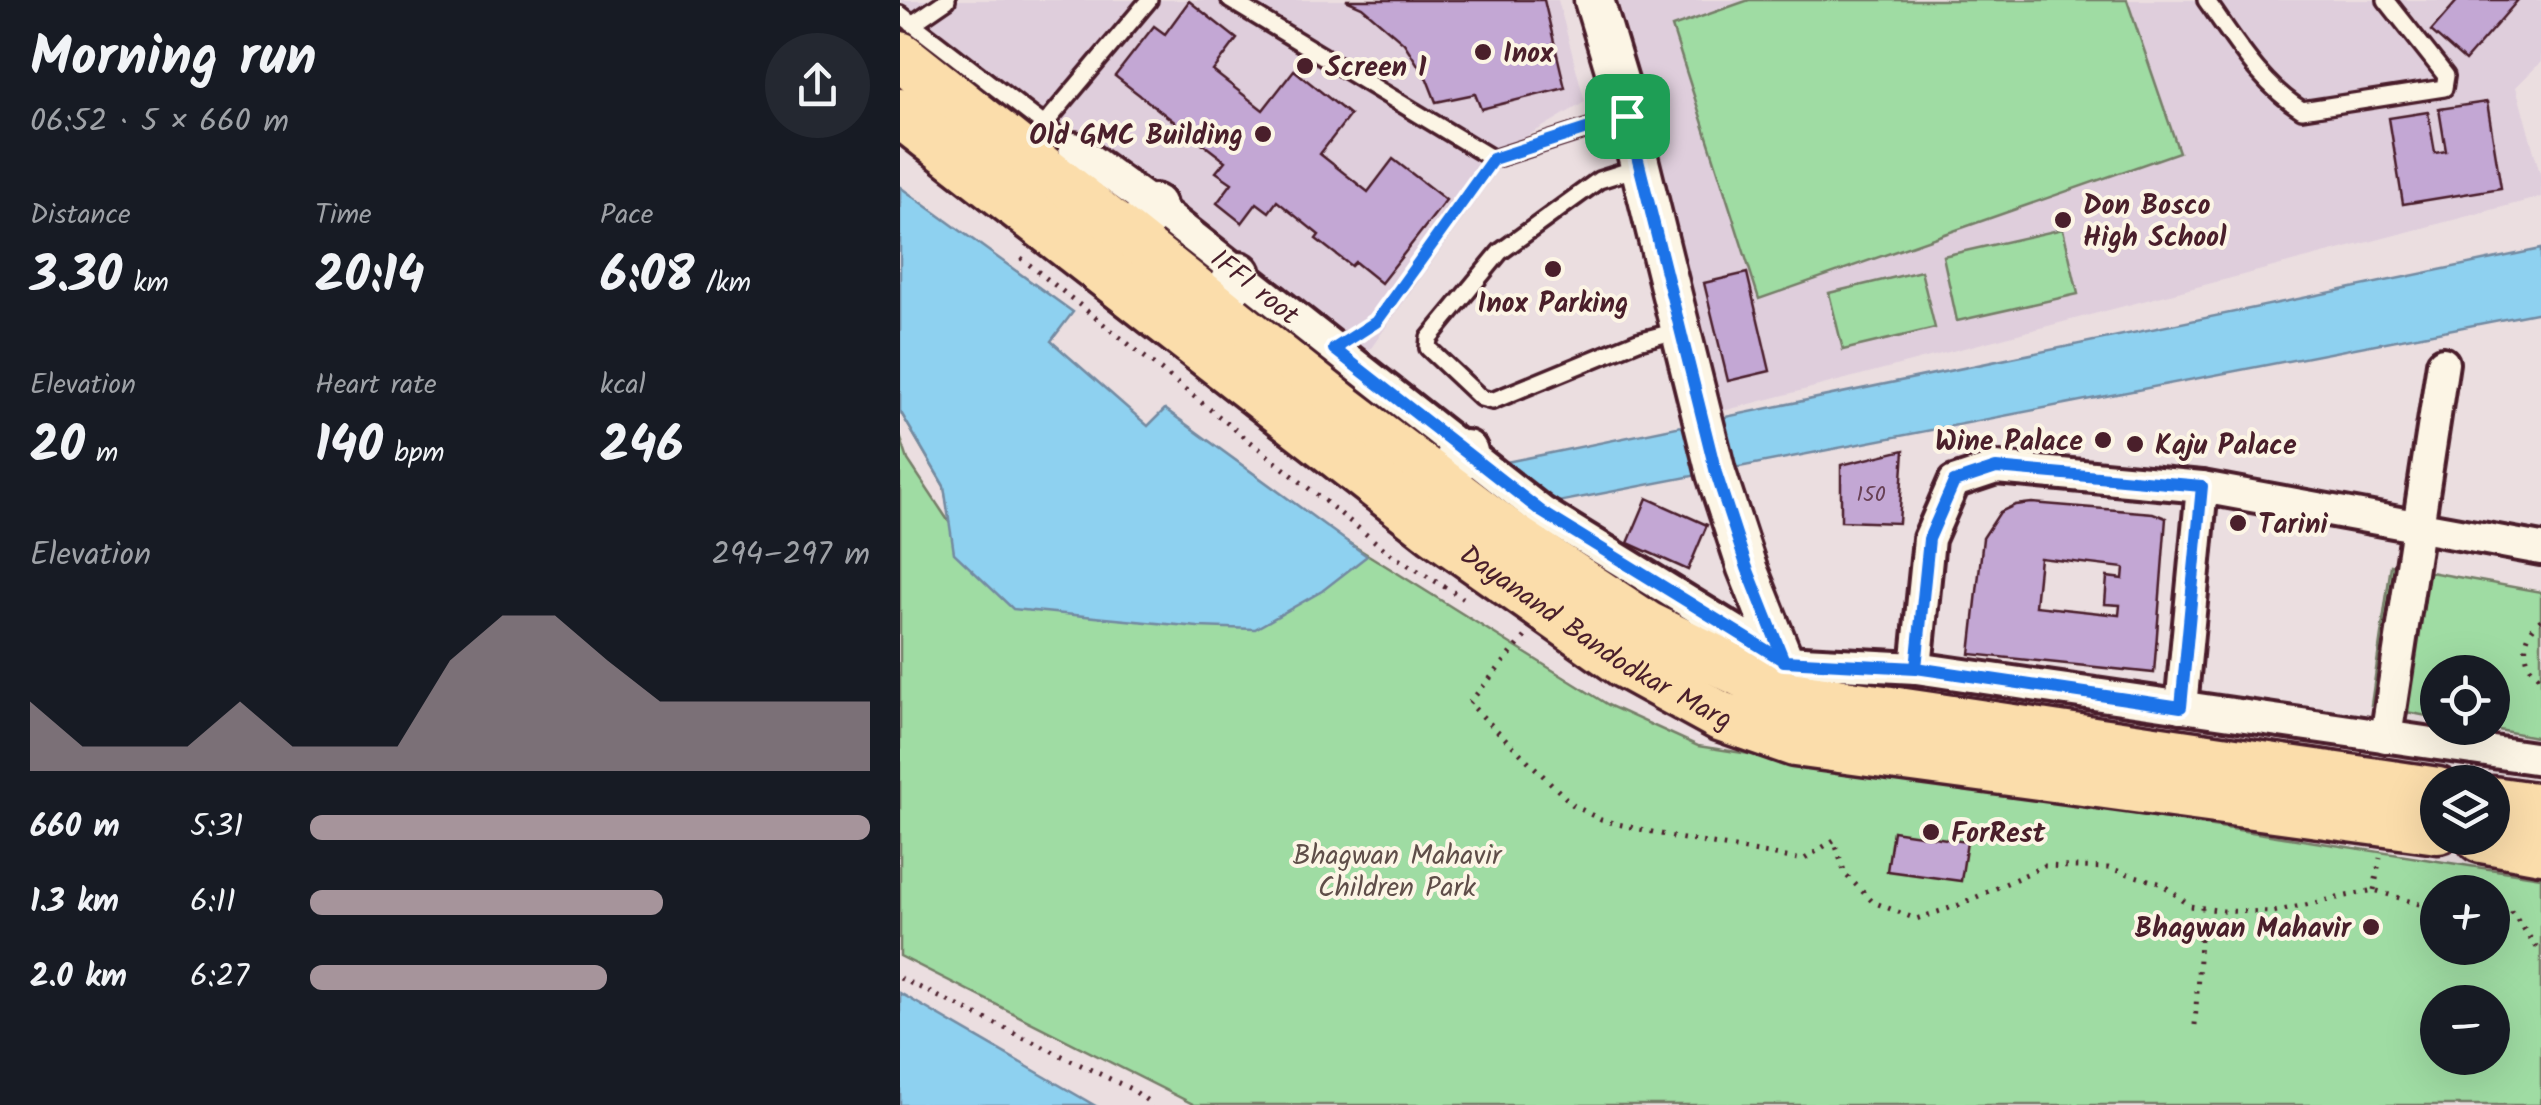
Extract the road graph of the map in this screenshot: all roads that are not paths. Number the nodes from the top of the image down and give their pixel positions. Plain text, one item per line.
1 (944, 0) edge
2 (1149, 0) edge
3 (1230, 0) edge
4 (1594, 0) edge
5 (2206, 0) edge
6 (2386, 0) edge
7 (904, 31) edge
8 (900, 113) edge
9 (1627, 116) junction
10 (1044, 126) junction
11 (1074, 148) joint
12 (1640, 167) junction
13 (1142, 222) junction
14 (1227, 291) junction
15 (1681, 330) junction
16 (2443, 364) dead end
17 (2202, 486) junction
18 (1450, 490) junction
19 (2416, 526) junction
20 (2541, 549) edge
21 (1491, 569) junction
22 (1916, 668) junction
23 (1789, 700) junction
24 (2181, 707) junction
25 (2386, 736) junction
26 (2541, 758) edge
27 (2420, 789) edge
28 (2510, 804) edge
29 (2541, 808) edge
30 (2420, 825) edge
31 (2510, 843) edge
32 (2541, 848) edge

1 - 7 lane
2 - 10 lane
3 - 9 lane
4 - 9 street
5 - 6 lane
7 - 10 lane
7 - 13 main road
8 - 18 main road, Dayanand Bandodkar Marg
9 - 12 street
10 - 11 lane
11 - 13 street
12 - 15 street
12 - 15 lane
13 - 14 main road
14 - 18 main road
14 - 18 street, IFFI root
15 - 23 street
16 - 19 street
17 - 19 street
17 - 22 street
17 - 24 street
18 - 21 main road, Dayanand Bandodkar Marg
18 - 23 street, IFFI root
19 - 20 street
19 - 25 street
21 - 23 main road, Dayanand Bandodkar Marg
21 - 23 main road, Dayanand Bandodkar Marg
22 - 23 street
22 - 24 street
23 - 27 main road, Dayanand Bandodkar Marg
23 - 30 main road, Dayanand Bandodkar Marg
24 - 25 street
25 - 26 street
28 - 29 main road
31 - 32 main road

